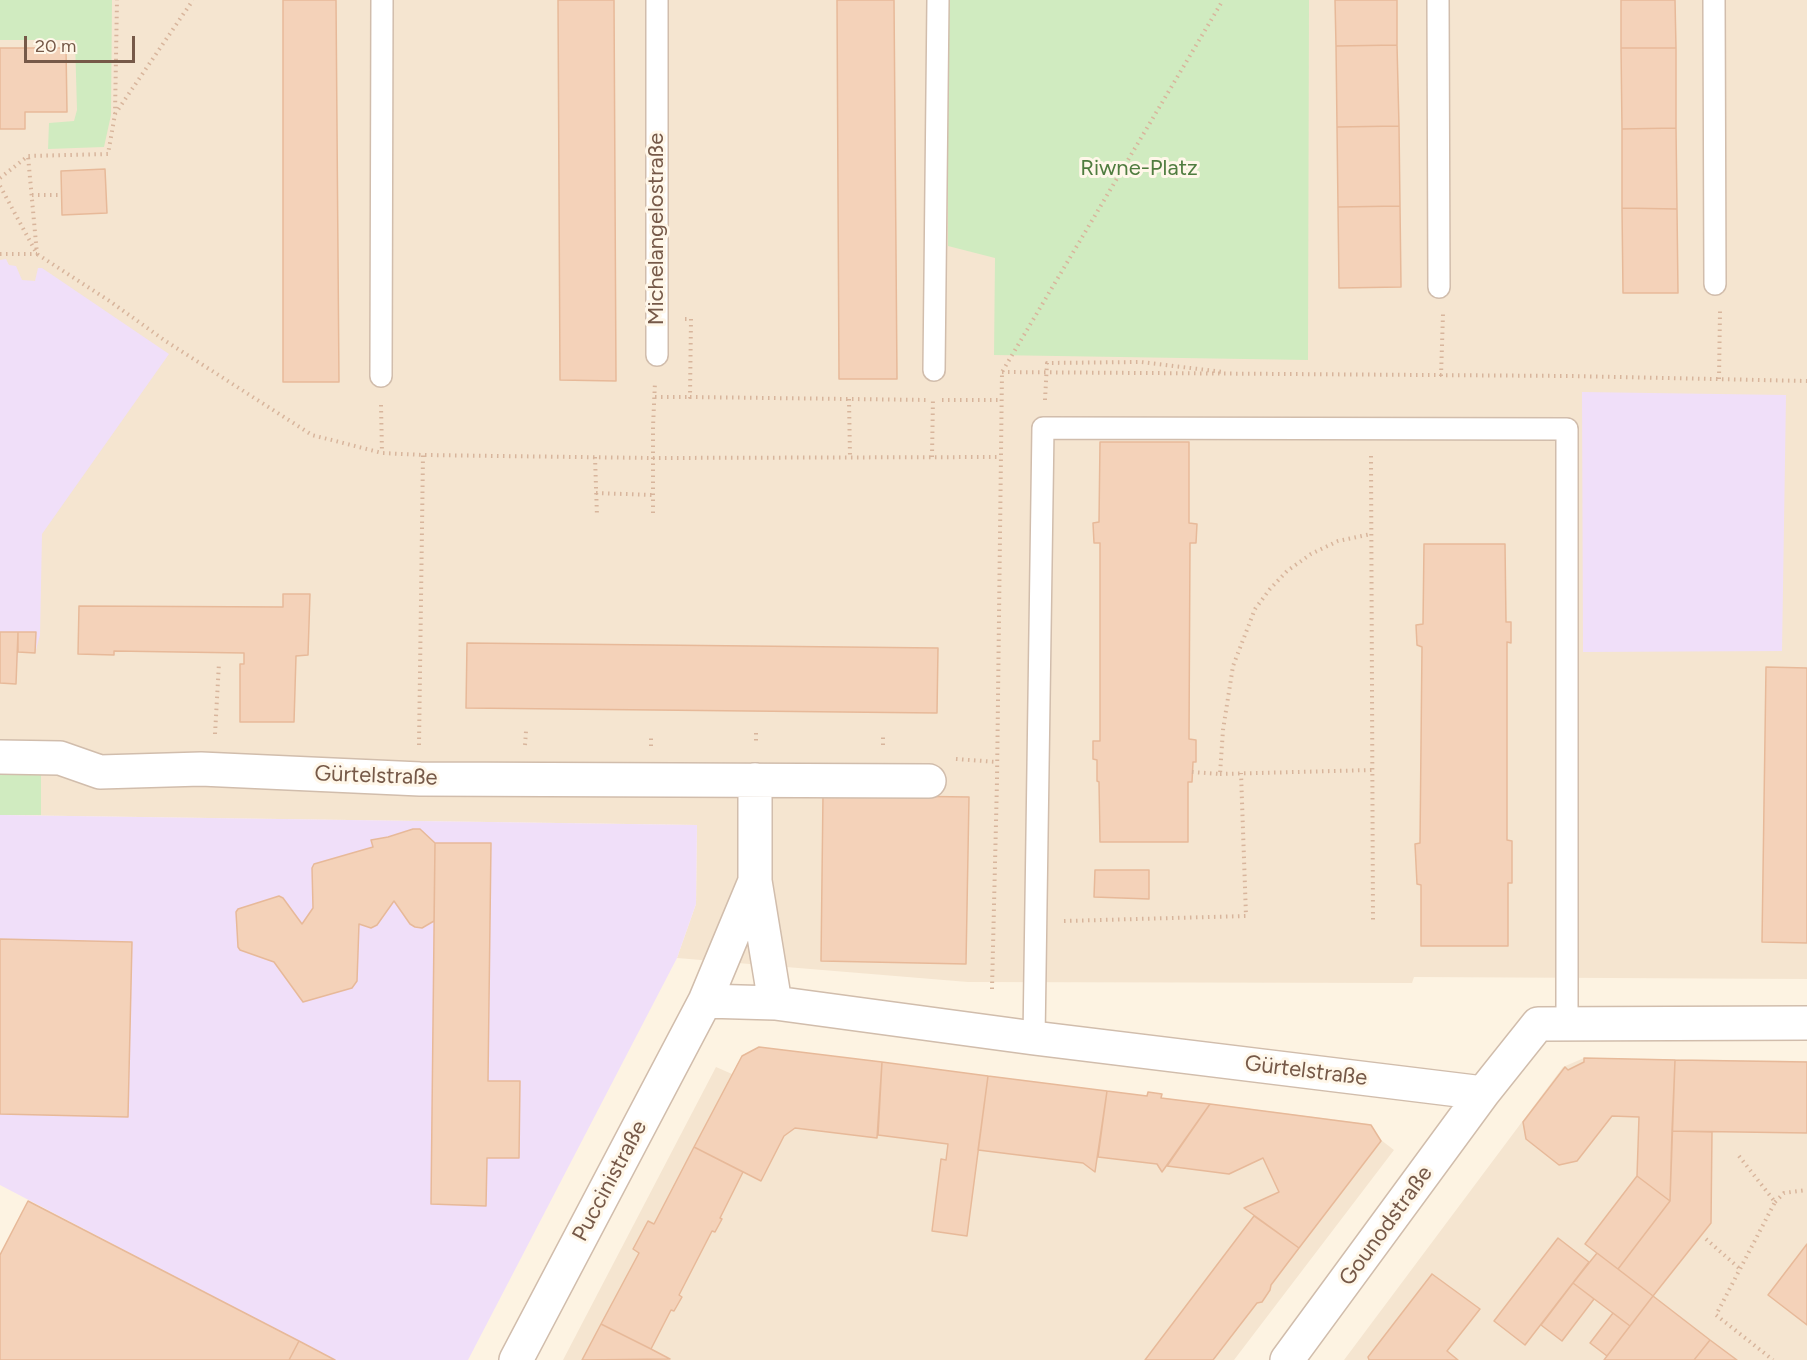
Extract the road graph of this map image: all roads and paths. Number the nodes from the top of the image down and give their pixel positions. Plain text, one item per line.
1 (117, 0) edge
2 (193, 0) edge
3 (382, 0) edge
4 (657, 0) edge
5 (938, 0) edge
6 (1223, 0) edge
7 (1438, 0) edge
8 (1714, 0) edge
9 (115, 114) junction
10 (28, 156) junction
11 (0, 178) edge
12 (0, 186) edge
13 (32, 195) junction
14 (62, 195) dead end
15 (0, 254) edge
16 (37, 254) junction
17 (1715, 284) joint
18 (1439, 287) joint
19 (657, 321) junction
20 (657, 355) joint
21 (934, 370) joint
22 (1002, 372) junction
23 (1047, 374) junction
24 (1242, 374) junction
25 (381, 376) joint
26 (1441, 376) junction
27 (1719, 379) junction
28 (1807, 381) edge
29 (655, 397) junction
30 (690, 397) junction
31 (849, 399) junction
32 (933, 400) junction
33 (1001, 400) junction
34 (1371, 428) junction
35 (382, 453) junction
36 (423, 454) junction
37 (595, 457) junction
38 (850, 457) junction
39 (932, 457) junction
40 (1001, 457) junction
41 (652, 458) junction
42 (596, 493) junction
43 (653, 495) junction
44 (653, 513) dead end
45 (597, 516) dead end
46 (1371, 534) junction
47 (219, 663) dead end
48 (525, 731) dead end
49 (215, 744) dead end
50 (525, 749) dead end
51 (0, 757) edge
52 (952, 758) dead end
53 (997, 762) junction
54 (1372, 770) junction
55 (1192, 772) dead end
56 (1241, 773) junction
57 (1220, 774) junction
58 (420, 779) junction
59 (755, 780) junction
60 (929, 781) dead end
61 (755, 881) junction
62 (1036, 922) junction
63 (1373, 922) dead end
64 (992, 989) dead end
65 (705, 1001) junction
66 (775, 1003) junction
67 (1807, 1023) edge
68 (1567, 1024) junction
69 (1034, 1038) junction
70 (1483, 1093) junction
71 (1739, 1156) dead end
72 (1807, 1190) edge
73 (1775, 1202) junction
74 (1706, 1239) dead end
75 (1740, 1269) junction
76 (516, 1360) edge
77 (1287, 1360) edge
78 (1773, 1360) edge

1 - 9 path
2 - 9 path
3 - 25 lane
4 - 19 lane, Michelangelostraße
5 - 21 lane
6 - 22 path
7 - 18 lane
8 - 17 lane
9 - 10 path
10 - 11 path
10 - 13 path
12 - 16 path
13 - 14 path
13 - 16 path
15 - 16 path
16 - 35 path
17 - 27 path
18 - 26 path
19 - 20 lane, Michelangelostraße
19 - 30 path
20 - 29 path, Michelangelostraße
21 - 32 path
22 - 23 path
22 - 33 path
23 - 24 path
23 - 24 path
24 - 26 path
25 - 35 path
26 - 27 path
27 - 28 path
29 - 30 path
29 - 41 path, Michelangelostraße
30 - 31 path
31 - 32 path
31 - 38 path
32 - 33 path
32 - 39 path
33 - 40 path
34 - 46 path
34 - 62 lane
34 - 68 lane
35 - 36 path
36 - 37 path
36 - 58 path
37 - 41 path
37 - 42 path
38 - 39 path
38 - 41 path
39 - 40 path
40 - 53 path
41 - 43 path, Michelangelostraße
42 - 43 path
42 - 45 path
43 - 44 path, Michelangelostraße
46 - 54 path
46 - 57 path
47 - 49 path
48 - 50 path
51 - 58 street, Gürtelstraße
52 - 53 path
53 - 64 path
54 - 56 path
54 - 63 path
55 - 57 path
56 - 57 path
56 - 62 path
58 - 59 street, Gürtelstraße
59 - 60 street, Gürtelstraße
59 - 61 street
61 - 65 street
61 - 66 street
62 - 69 lane
65 - 66 street, Gürtelstraße
65 - 76 street, Puccinistraße
66 - 69 street, Gürtelstraße
67 - 68 street
68 - 70 street
69 - 70 street, Gürtelstraße
70 - 77 street, Gounodstraße
71 - 73 path
72 - 73 path
73 - 75 path
74 - 75 path
75 - 78 path

